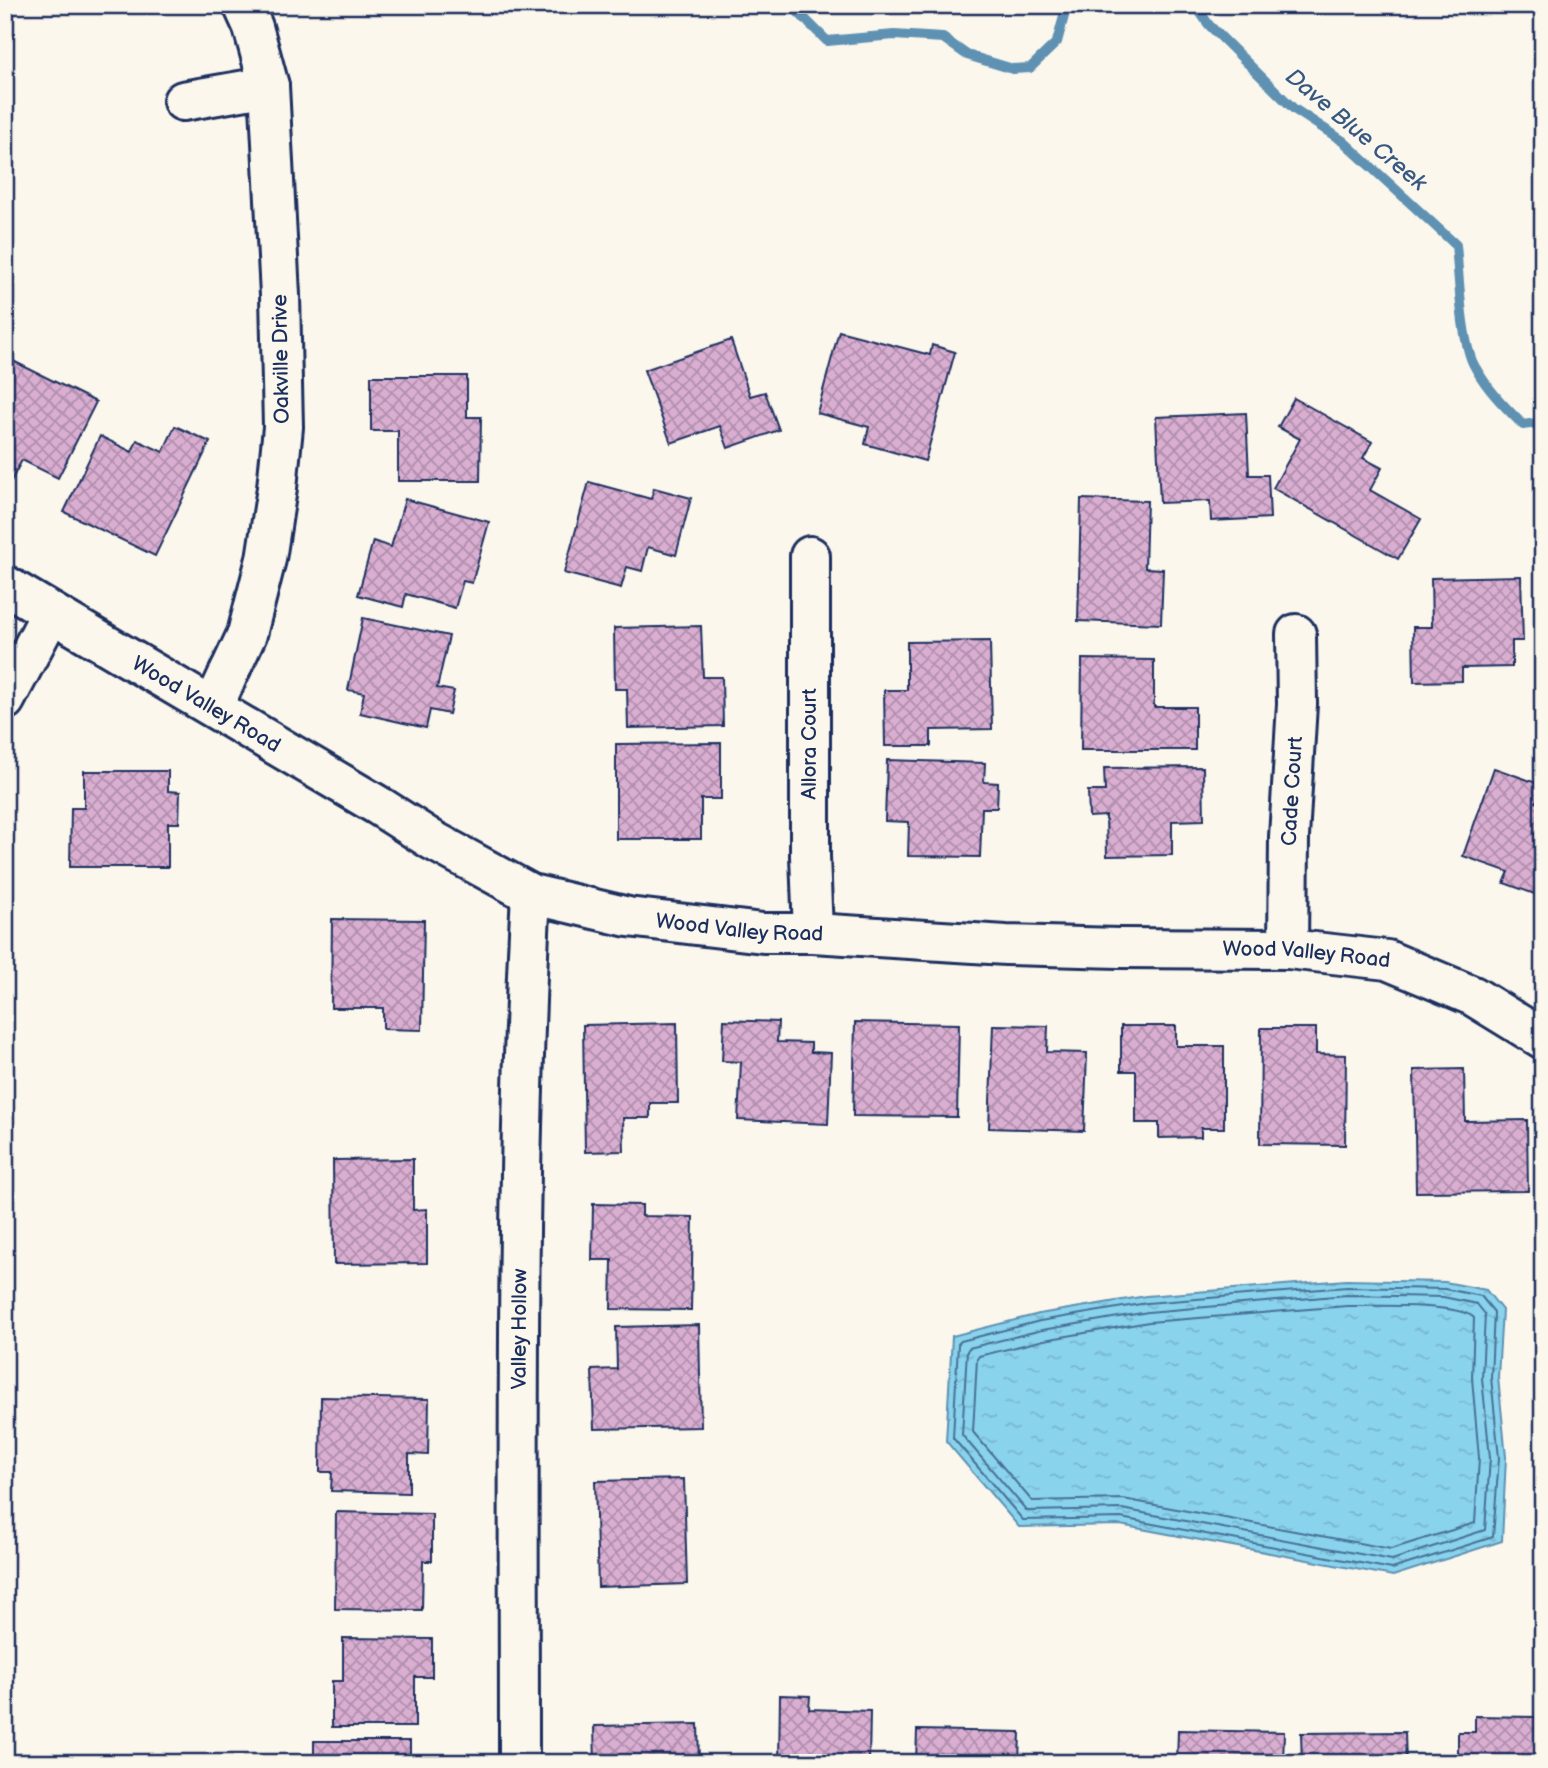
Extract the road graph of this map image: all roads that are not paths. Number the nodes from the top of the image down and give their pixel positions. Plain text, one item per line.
1 (243, 5) edge
2 (269, 86) junction
3 (183, 101) dead end
4 (810, 556) dead end
5 (5, 585) edge
6 (51, 613) junction
7 (1296, 635) dead end
8 (5, 700) edge
9 (213, 707) junction
10 (531, 894) junction
11 (813, 933) junction
12 (1289, 949) junction
13 (1543, 1039) edge
14 (519, 1763) edge

1 - 2 street, Oakville Drive
2 - 3 street
2 - 9 street, Oakville Drive
4 - 11 street, Allora Court
5 - 6 street, Wood Valley Road
6 - 8 street
6 - 9 street, Wood Valley Road
7 - 12 street, Cade Court
9 - 10 street, Wood Valley Road
10 - 11 street, Wood Valley Road
10 - 14 street, Valley Hollow
11 - 12 street, Wood Valley Road
12 - 13 street, Wood Valley Road

